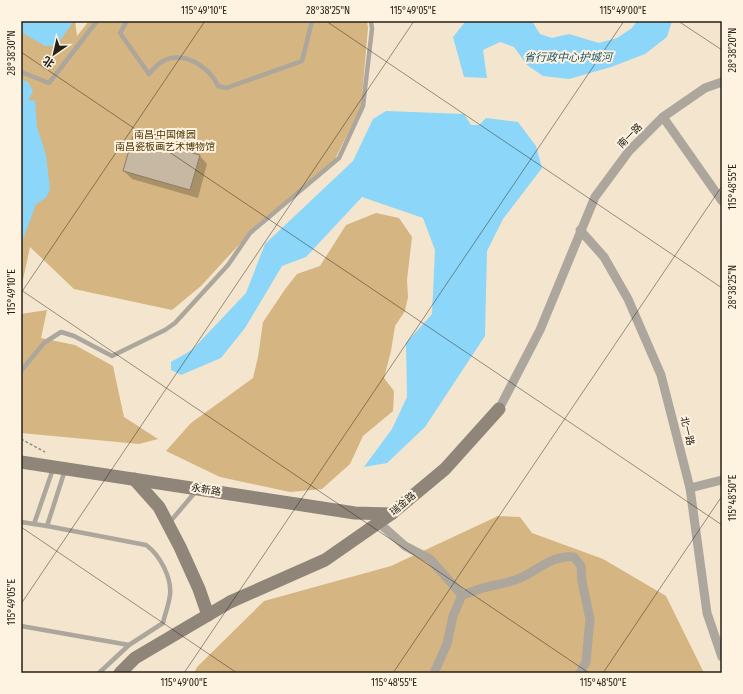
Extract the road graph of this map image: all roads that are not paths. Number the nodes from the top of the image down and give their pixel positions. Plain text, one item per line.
1 (97, 21) edge
2 (127, 21) edge
3 (312, 21) edge
4 (371, 21) edge
5 (21, 72) edge
6 (722, 82) edge
7 (664, 117) junction
8 (722, 201) edge
9 (580, 230) junction
10 (21, 371) edge
11 (499, 409) joint
12 (23, 460) edge
13 (60, 468) junction
14 (134, 479) junction
15 (722, 480) edge
16 (690, 488) junction
17 (198, 489) junction
18 (391, 514) junction
19 (21, 522) edge
20 (378, 523) junction
21 (34, 524) junction
22 (168, 524) junction
23 (47, 526) junction
24 (462, 595) junction
25 (208, 615) junction
26 (21, 626) edge
27 (129, 645) junction
28 (722, 657) edge
29 (99, 673) edge
30 (120, 673) edge
31 (434, 673) edge
32 (580, 673) edge

1 - 5 lane
2 - 3 lane
4 - 10 lane
6 - 7 street, 南一路
7 - 8 street
7 - 9 street, 南一路
9 - 11 street, 瑞金路
9 - 16 street, 北一路
11 - 18 street, 瑞金路
12 - 13 street, 永新路
13 - 14 street, 永新路
13 - 21 lane
13 - 23 lane
14 - 17 street, 永新路
14 - 22 street
15 - 16 street
16 - 28 street, 北一路
17 - 18 street, 永新路
17 - 22 lane
18 - 20 street, 瑞金路
19 - 21 lane
20 - 24 street
20 - 25 street, 瑞金路
21 - 23 lane
22 - 25 street
23 - 27 lane
24 - 31 street
24 - 32 street
25 - 30 street, 瑞金路
26 - 27 lane
27 - 29 lane

